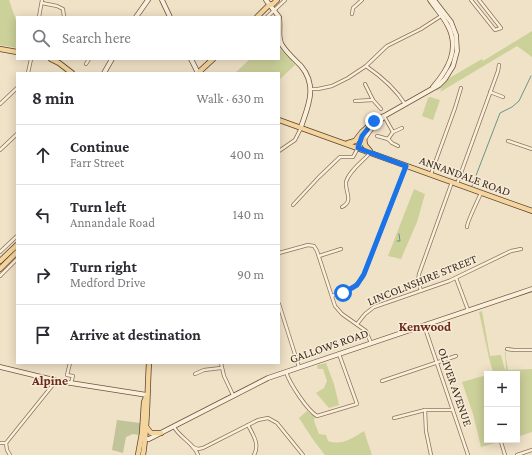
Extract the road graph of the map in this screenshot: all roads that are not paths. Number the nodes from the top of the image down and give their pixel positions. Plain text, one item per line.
1 (149, 0) edge
2 (159, 0) edge
3 (266, 0) edge
4 (278, 0) edge
5 (285, 0) edge
6 (362, 0) edge
7 (430, 0) edge
8 (434, 0) edge
9 (471, 0) edge
10 (479, 0) edge
11 (42, 1) edge
12 (163, 2) edge
13 (270, 2) edge
14 (274, 10) junction
15 (352, 14) dead end
16 (443, 14) junction
17 (39, 16) edge
18 (64, 16) edge
19 (137, 16) edge
20 (170, 16) edge
21 (257, 16) edge
22 (268, 16) edge
23 (278, 16) edge
24 (280, 39) edge
25 (0, 49) edge
26 (16, 52) edge
27 (31, 60) edge
28 (88, 60) edge
29 (111, 60) edge
30 (192, 60) edge
31 (212, 60) edge
32 (60, 61) edge
33 (86, 64) dead end
34 (498, 65) dead end
35 (366, 66) junction
36 (28, 72) edge
37 (71, 72) edge
38 (105, 72) edge
39 (198, 72) edge
40 (199, 72) edge
41 (365, 84) dead end
42 (460, 88) dead end
43 (16, 89) edge
44 (312, 89) junction
45 (490, 92) junction
46 (503, 97) dead end
47 (373, 100) junction
48 (355, 101) dead end
49 (0, 104) edge
50 (405, 104) junction
51 (381, 109) dead end
52 (384, 116) junction
53 (280, 120) edge
54 (370, 125) junction
55 (301, 127) junction
56 (402, 128) dead end
57 (393, 132) junction
58 (16, 135) edge
59 (377, 136) dead end
60 (364, 138) junction
61 (388, 139) junction
62 (508, 141) dead end
63 (342, 142) junction
64 (398, 146) dead end
65 (358, 148) junction
66 (532, 149) edge
67 (0, 150) edge
68 (280, 150) edge
69 (371, 152) junction
70 (406, 166) junction
71 (430, 174) junction
72 (454, 183) junction
73 (481, 193) junction
74 (293, 205) dead end
75 (342, 207) dead end
76 (532, 211) edge
77 (467, 227) dead end
78 (16, 237) edge
79 (16, 246) edge
80 (341, 249) dead end
81 (521, 249) dead end
82 (0, 252) edge
83 (16, 253) edge
84 (280, 254) edge
85 (319, 256) junction
86 (16, 260) edge
87 (0, 261) edge
88 (0, 269) edge
89 (0, 276) edge
90 (456, 278) junction
91 (532, 289) edge
92 (421, 291) junction
93 (332, 296) junction
94 (280, 307) edge
95 (468, 311) junction
96 (357, 324) junction
97 (424, 325) junction
98 (371, 343) junction
99 (507, 349) dead end
100 (532, 350) edge
101 (339, 354) junction
102 (456, 356) dead end
103 (437, 363) junction
104 (70, 364) edge
105 (149, 364) edge
106 (221, 364) edge
107 (0, 367) edge
108 (299, 367) junction
109 (221, 368) junction
110 (286, 372) junction
111 (194, 374) dead end
112 (56, 381) junction
113 (382, 381) dead end
114 (71, 383) junction
115 (147, 395) junction
116 (233, 395) junction
117 (425, 410) junction
118 (453, 410) junction
119 (394, 418) dead end
120 (248, 425) junction
121 (173, 426) junction
122 (146, 428) junction
123 (161, 433) junction
124 (143, 439) junction
125 (0, 443) edge
126 (6, 443) junction
127 (501, 443) edge
128 (193, 447) junction
129 (203, 448) junction
130 (532, 450) edge
131 (10, 455) edge
132 (138, 455) edge
133 (143, 455) edge
134 (198, 455) edge
135 (254, 455) edge
136 (303, 455) edge
137 (431, 455) edge
138 (468, 455) edge
139 (505, 455) edge
140 (517, 455) edge

1 - 19 street
2 - 12 street
3 - 13 street
4 - 13 main road
5 - 14 street
6 - 15 street
7 - 16 street
8 - 16 street
9 - 10 street
11 - 17 street
11 - 18 street
12 - 20 street
13 - 14 street
13 - 21 main road
14 - 22 street
14 - 23 street
16 - 35 street
16 - 50 street
24 - 44 street
25 - 26 main road
27 - 36 street
28 - 33 street
29 - 38 street
30 - 39 street
31 - 40 main road
32 - 37 main road
34 - 45 street
35 - 44 street
35 - 50 street
41 - 47 street
42 - 71 street
43 - 49 street
44 - 55 street
45 - 46 street
45 - 72 street
47 - 48 street
47 - 51 street
50 - 52 street
52 - 54 street
52 - 57 street
52 - 60 street
53 - 55 main road, ANNANDALE ROAD
54 - 63 main road
54 - 65 street
55 - 63 main road, ANNANDALE ROAD
55 - 68 street
56 - 57 street
57 - 61 street
58 - 67 street
59 - 61 street
60 - 65 street
60 - 69 main road
61 - 64 street
62 - 66 street
63 - 65 main road, ANNANDALE ROAD
65 - 69 main road, ANNANDALE ROAD
65 - 74 street
69 - 70 main road, ANNANDALE ROAD
69 - 75 street
70 - 71 main road, ANNANDALE ROAD
70 - 93 street
71 - 72 main road, ANNANDALE ROAD
72 - 73 main road, ANNANDALE ROAD
72 - 92 street
73 - 76 main road, ANNANDALE ROAD
73 - 77 street
78 - 82 street
79 - 87 main road
80 - 85 street
81 - 90 street, LINCOLNSHIRE STREET
83 - 88 main road
84 - 85 street
85 - 93 street
86 - 89 street
90 - 92 street, LINCOLNSHIRE STREET
90 - 95 street
91 - 95 street, GALLOWS ROAD
92 - 96 street, LINCOLNSHIRE STREET
93 - 96 street
94 - 108 street
95 - 97 street, GALLOWS ROAD
96 - 98 street
97 - 98 street, GALLOWS ROAD
97 - 103 street, OLIVER AVENUE
98 - 101 street, GALLOWS ROAD
99 - 100 street
101 - 108 street, GALLOWS ROAD
101 - 110 street
102 - 103 street
103 - 113 street
103 - 118 street, OLIVER AVENUE
104 - 114 street
105 - 115 main road
106 - 109 street
107 - 112 street
108 - 110 street, GALLOWS ROAD
109 - 111 street
109 - 116 street
110 - 116 street, GALLOWS ROAD
112 - 114 street
112 - 126 street
114 - 115 street
115 - 122 main road
115 - 124 main road
116 - 121 street, GALLOWS ROAD
117 - 118 street
117 - 119 street
117 - 137 street
118 - 138 street, OLIVER AVENUE
120 - 129 street
120 - 135 street
120 - 136 street
121 - 123 street, GALLOWS ROAD
121 - 128 street
122 - 123 main road
122 - 124 main road
123 - 124 street, GALLOWS ROAD
124 - 132 main road
124 - 133 main road
125 - 126 street
126 - 131 street
127 - 139 street
128 - 129 street
128 - 134 street
129 - 134 street
130 - 140 street

